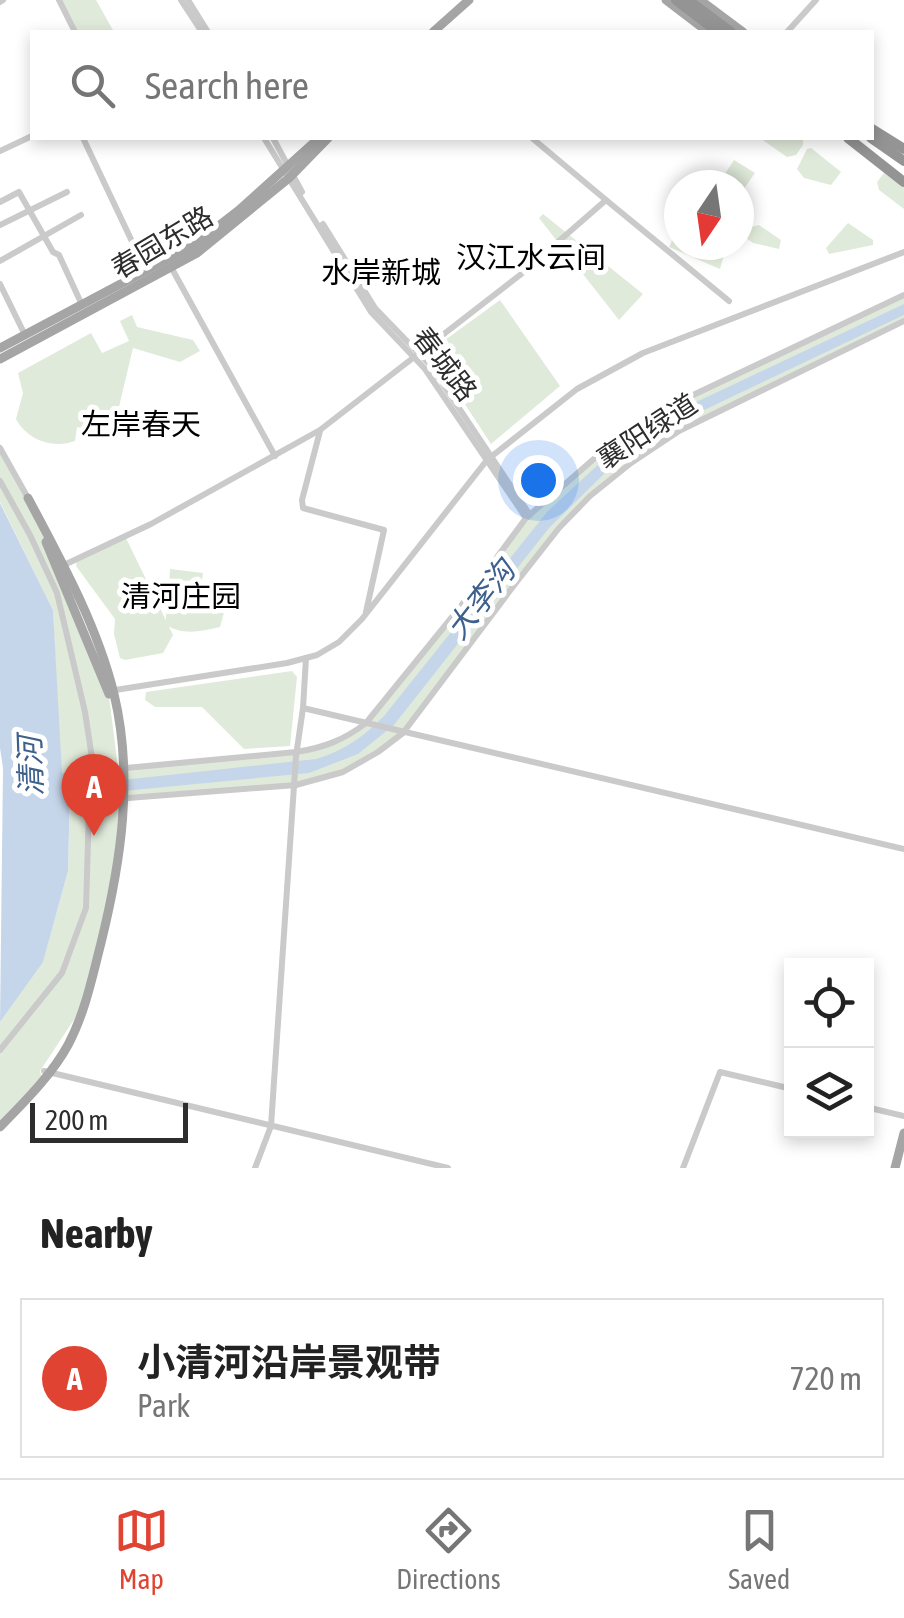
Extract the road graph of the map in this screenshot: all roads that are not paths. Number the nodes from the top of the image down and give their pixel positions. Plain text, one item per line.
1 (59, 0) edge
2 (185, 0) edge
3 (460, 0) edge
4 (469, 0) edge
5 (666, 0) edge
6 (676, 0) edge
7 (688, 0) edge
8 (700, 0) edge
9 (816, 0) edge
10 (74, 30) edge
11 (204, 30) edge
12 (432, 30) edge
13 (432, 30) edge
14 (705, 30) edge
15 (715, 30) edge
16 (728, 30) edge
17 (740, 30) edge
18 (789, 30) edge
19 (874, 134) edge
20 (874, 135) edge
21 (30, 137) edge
22 (84, 140) edge
23 (265, 140) edge
24 (274, 140) edge
25 (317, 140) edge
26 (326, 140) edge
27 (534, 140) edge
28 (850, 140) edge
29 (859, 140) edge
30 (904, 149) edge
31 (0, 151) edge
32 (904, 159) edge
33 (289, 172) junction
34 (904, 172) edge
35 (904, 182) edge
36 (66, 192) dead end
37 (606, 200) junction
38 (0, 202) edge
39 (29, 210) junction
40 (81, 216) dead end
41 (0, 226) edge
42 (45, 237) junction
43 (904, 252) edge
44 (0, 261) edge
45 (171, 267) junction
46 (146, 270) junction
47 (0, 284) edge
48 (904, 294) edge
49 (729, 301) dead end
50 (82, 305) junction
51 (904, 321) edge
52 (26, 335) junction
53 (0, 348) edge
54 (416, 353) junction
55 (0, 359) edge
56 (320, 430) junction
57 (0, 448) edge
58 (275, 456) junction
59 (489, 458) junction
60 (0, 481) edge
61 (28, 498) junction
62 (528, 516) junction
63 (64, 566) junction
64 (60, 605) junction
65 (365, 616) junction
66 (82, 627) junction
67 (306, 658) junction
68 (110, 693) junction
69 (304, 708) junction
70 (366, 723) junction
71 (403, 733) junction
72 (296, 754) junction
73 (121, 770) junction
74 (94, 773) junction
75 (296, 785) junction
76 (122, 796) junction
77 (90, 800) junction
78 (904, 849) edge
79 (0, 1050) edge
80 (46, 1072) junction
81 (784, 1087) edge
82 (874, 1109) edge
83 (904, 1116) edge
84 (0, 1124) edge
85 (271, 1126) junction
86 (904, 1133) edge
87 (255, 1168) edge
88 (448, 1168) edge
89 (683, 1168) edge
90 (896, 1168) edge

1 - 10 street
2 - 11 street
3 - 12 main road
4 - 13 main road
5 - 14 main road
6 - 15 highway
7 - 16 highway
8 - 17 main road
9 - 18 street
19 - 30 highway
20 - 32 highway
21 - 31 street
22 - 46 street
23 - 33 street, 春城路
24 - 33 street, 春城路
25 - 33 main road, 春园东路
26 - 33 main road, 春园东路
27 - 37 street
28 - 35 highway
29 - 34 highway
33 - 45 main road, 春园东路
33 - 46 main road, 春园东路
33 - 54 street, 春城路
36 - 39 street
37 - 49 street
37 - 54 street
38 - 39 street
39 - 41 street
39 - 42 street
40 - 42 street
42 - 44 street
42 - 50 street
43 - 59 street
45 - 55 main road, 春园东路
45 - 58 street
46 - 50 main road, 春园东路
47 - 52 street
48 - 62 street
50 - 52 main road, 春园东路
51 - 71 street, 襄阳绿道
52 - 53 main road, 春园东路
54 - 56 street
54 - 59 street, 春城路
56 - 58 street
56 - 65 street
57 - 61 street
58 - 63 street
59 - 62 street, 春城路
59 - 65 street
60 - 64 street
61 - 63 main road
61 - 66 main road
62 - 70 street
63 - 68 main road
64 - 66 street
64 - 74 street
65 - 67 street
66 - 68 main road
67 - 68 street
67 - 69 street
68 - 73 main road
69 - 70 street
69 - 72 street
70 - 71 street
70 - 72 street
71 - 75 street
71 - 78 street
72 - 73 street
72 - 75 street
73 - 74 street
73 - 76 main road
74 - 77 street
75 - 76 street
75 - 85 street
76 - 77 street
76 - 80 main road
77 - 79 street
80 - 84 main road
80 - 85 street
81 - 89 street
82 - 83 street
85 - 87 street
85 - 88 street
86 - 90 main road

